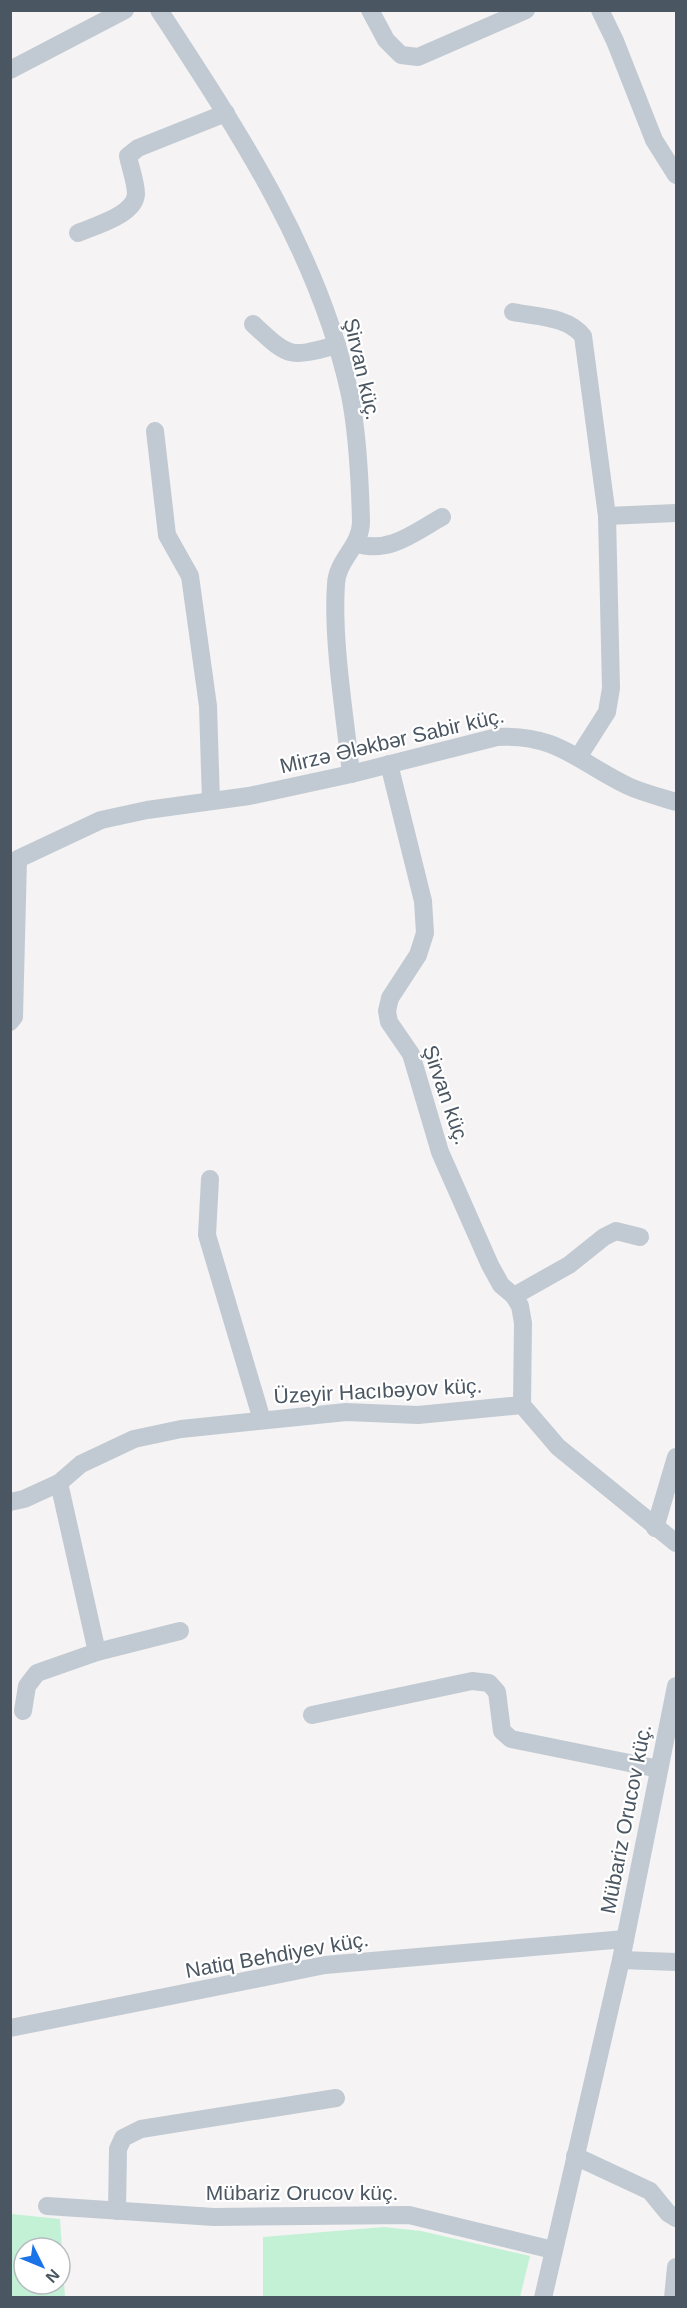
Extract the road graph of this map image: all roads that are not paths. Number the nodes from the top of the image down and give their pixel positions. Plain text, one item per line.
1 (124, 10) edge
2 (159, 10) edge
3 (370, 10) edge
4 (526, 10) edge
5 (600, 10) edge
6 (98, 16) edge
7 (10, 70) edge
8 (226, 113) junction
9 (676, 176) edge
10 (78, 233) dead end
11 (513, 312) dead end
12 (253, 324) dead end
13 (337, 345) junction
14 (155, 431) dead end
15 (676, 513) edge
16 (608, 516) junction
17 (442, 517) dead end
18 (356, 543) junction
19 (579, 756) junction
20 (389, 764) junction
21 (351, 774) junction
22 (211, 801) junction
23 (676, 802) edge
24 (14, 857) edge
25 (10, 1022) edge
26 (210, 1179) dead end
27 (640, 1237) dead end
28 (514, 1296) junction
29 (522, 1405) junction
30 (262, 1420) junction
31 (676, 1458) edge
32 (58, 1483) junction
33 (10, 1502) edge
34 (655, 1528) junction
35 (676, 1543) edge
36 (180, 1631) dead end
37 (97, 1652) junction
38 (676, 1686) edge
39 (23, 1711) dead end
40 (312, 1715) dead end
41 (659, 1769) junction
42 (625, 1939) junction
43 (621, 1960) junction
44 (676, 1962) edge
45 (10, 2028) edge
46 (336, 2098) dead end
47 (575, 2156) junction
48 (47, 2206) dead end
49 (117, 2211) junction
50 (676, 2217) edge
51 (553, 2250) junction
52 (676, 2267) edge
53 (543, 2298) edge
54 (673, 2298) edge

1 - 6 street
2 - 8 street, Şirvan küç.
3 - 4 street
5 - 9 street
6 - 7 street
8 - 10 street
8 - 13 street, Şirvan küç.
11 - 16 street
12 - 13 street
13 - 18 street, Şirvan küç.
14 - 22 street
15 - 16 street
16 - 19 street
17 - 18 street
18 - 21 street, Şirvan küç.
19 - 20 street, Mirzə Ələkbər Sabir küç.
19 - 23 street, Mirzə Ələkbər Sabir küç.
20 - 21 street, Mirzə Ələkbər Sabir küç.
20 - 28 street, Şirvan küç.
21 - 22 street, Mirzə Ələkbər Sabir küç.
22 - 24 street, Mirzə Ələkbər Sabir küç.
24 - 25 street, Mirzə Ələkbər Sabir küç.
26 - 30 street
27 - 28 street
28 - 29 street, Şirvan küç.
29 - 30 street, Üzeyir Hacıbəyov küç.
29 - 34 street
30 - 32 street, Üzeyir Hacıbəyov küç.
31 - 34 street
32 - 33 street, Üzeyir Hacıbəyov küç.
32 - 37 street
34 - 35 street
36 - 37 street
37 - 39 street
38 - 41 street, Mübariz Orucov küç.
40 - 41 street
41 - 42 street, Mübariz Orucov küç.
42 - 43 street, Mübariz Orucov küç.
42 - 45 street, Natiq Behdiyev küç.
43 - 44 street
43 - 47 street, Mübariz Orucov küç.
46 - 49 street
47 - 50 street
47 - 51 street, Mübariz Orucov küç.
48 - 49 street, Mübariz Orucov küç.
49 - 51 street, Mübariz Orucov küç.
51 - 53 street, Mübariz Orucov küç.
52 - 54 street

